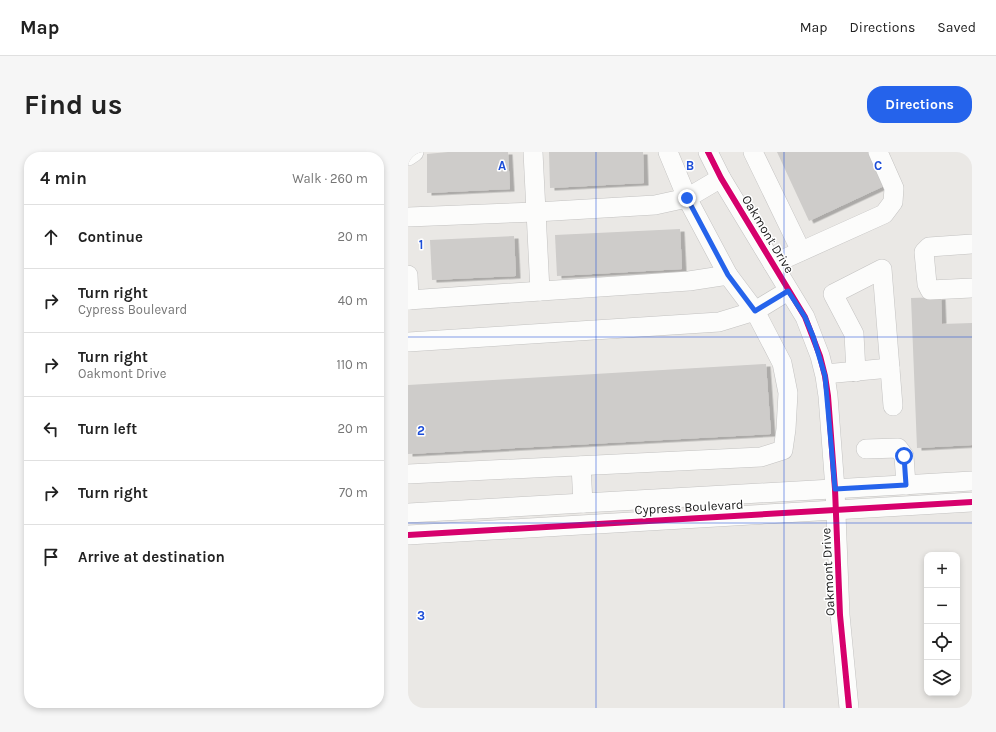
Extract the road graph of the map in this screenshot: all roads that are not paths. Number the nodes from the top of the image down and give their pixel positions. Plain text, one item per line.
1 (414, 152) edge
2 (534, 152) edge
3 (668, 152) edge
4 (708, 152) edge
5 (753, 152) edge
6 (878, 152) edge
7 (408, 156) edge
8 (721, 178) junction
9 (687, 198) junction
10 (536, 212) junction
11 (408, 217) edge
12 (972, 244) edge
13 (801, 251) junction
14 (773, 264) junction
15 (408, 275) edge
16 (728, 275) junction
17 (972, 288) edge
18 (540, 291) junction
19 (788, 291) junction
20 (408, 300) edge
21 (755, 311) junction
22 (408, 342) edge
23 (890, 368) junction
24 (856, 372) junction
25 (825, 374) junction
26 (893, 406) dead end
27 (866, 449) dead end
28 (581, 466) junction
29 (408, 474) edge
30 (972, 481) edge
31 (906, 485) junction
32 (835, 489) junction
33 (972, 502) edge
34 (583, 503) junction
35 (835, 510) junction
36 (408, 513) edge
37 (408, 535) edge
38 (849, 708) edge

1 - 7 street
2 - 10 street
3 - 9 street
4 - 8 street, Oakmont Drive
5 - 13 street
6 - 13 street
8 - 9 street
8 - 14 street, Oakmont Drive
9 - 10 street
9 - 16 street
10 - 11 street
10 - 18 street
12 - 17 street
13 - 14 street
14 - 19 street, Oakmont Drive
15 - 20 street
16 - 18 street
16 - 21 street
18 - 20 street
19 - 21 street
19 - 25 street, Oakmont Drive
21 - 22 street
21 - 28 street
23 - 24 street
23 - 24 street
23 - 26 street
24 - 25 street
25 - 32 street, Oakmont Drive
27 - 31 street
28 - 29 street
28 - 34 street
30 - 31 street, Cypress Boulevard
31 - 32 street, Cypress Boulevard
32 - 34 street, Cypress Boulevard
32 - 35 street, Oakmont Drive
33 - 35 street, Cypress Boulevard
34 - 36 street, Cypress Boulevard
35 - 37 street, Cypress Boulevard
35 - 38 street, Oakmont Drive

